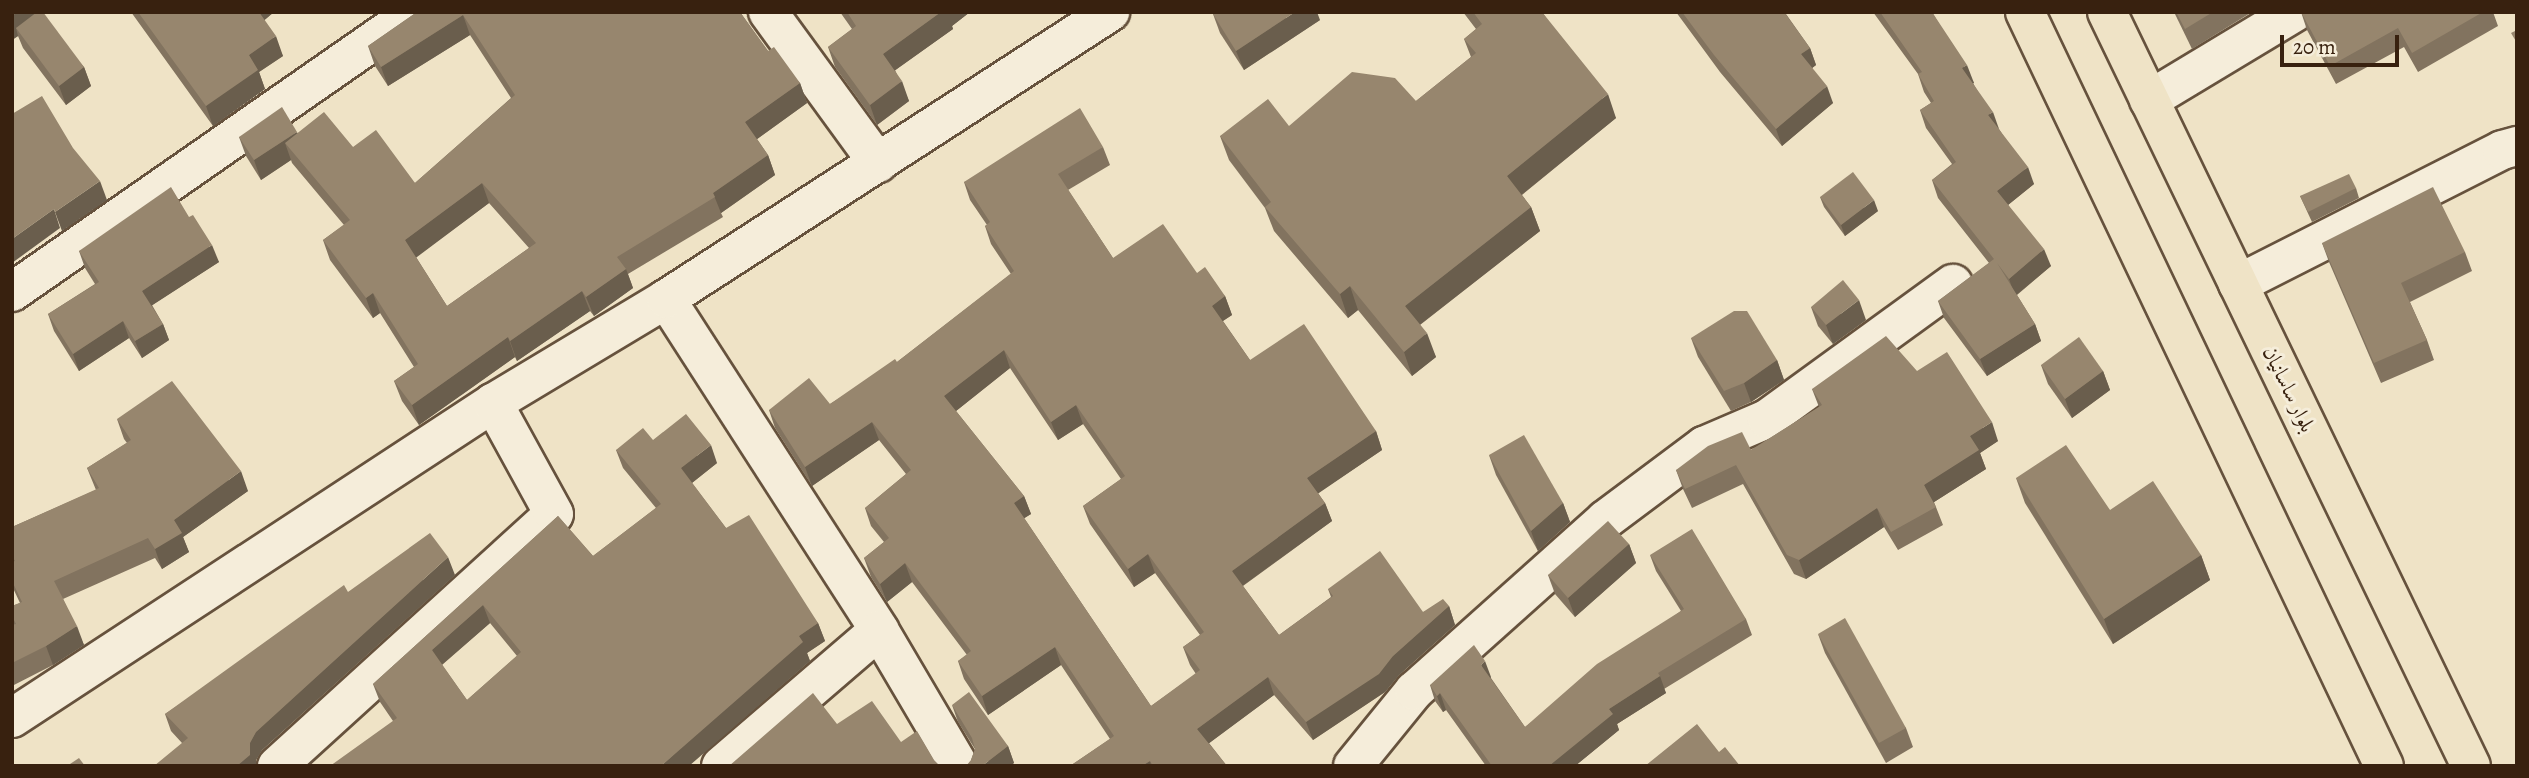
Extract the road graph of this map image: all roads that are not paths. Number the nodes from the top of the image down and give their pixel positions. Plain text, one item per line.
1 (415, 12) edge
2 (768, 12) edge
3 (1110, 12) edge
4 (2025, 12) edge
5 (2107, 12) edge
6 (2295, 12) edge
7 (2149, 100) junction
8 (2517, 146) edge
9 (878, 163) junction
10 (1953, 284) dead end
11 (2238, 284) junction
12 (12, 292) edge
13 (666, 299) junction
14 (493, 403) junction
15 (879, 630) junction
16 (12, 718) edge
17 (276, 766) edge
18 (722, 766) edge
19 (959, 766) edge
20 (1353, 766) edge
21 (2384, 766) edge
22 (2471, 766) edge

1 - 12 street
2 - 9 street
3 - 9 street
4 - 21 highway
5 - 7 highway, بلوار ساسانیان
6 - 7 street
7 - 11 highway, بلوار ساسانیان
8 - 11 street
9 - 13 street
10 - 20 street
11 - 22 highway, بلوار ساسانیان
13 - 14 street
13 - 15 street
14 - 16 street
14 - 17 street
15 - 18 street
15 - 19 street

